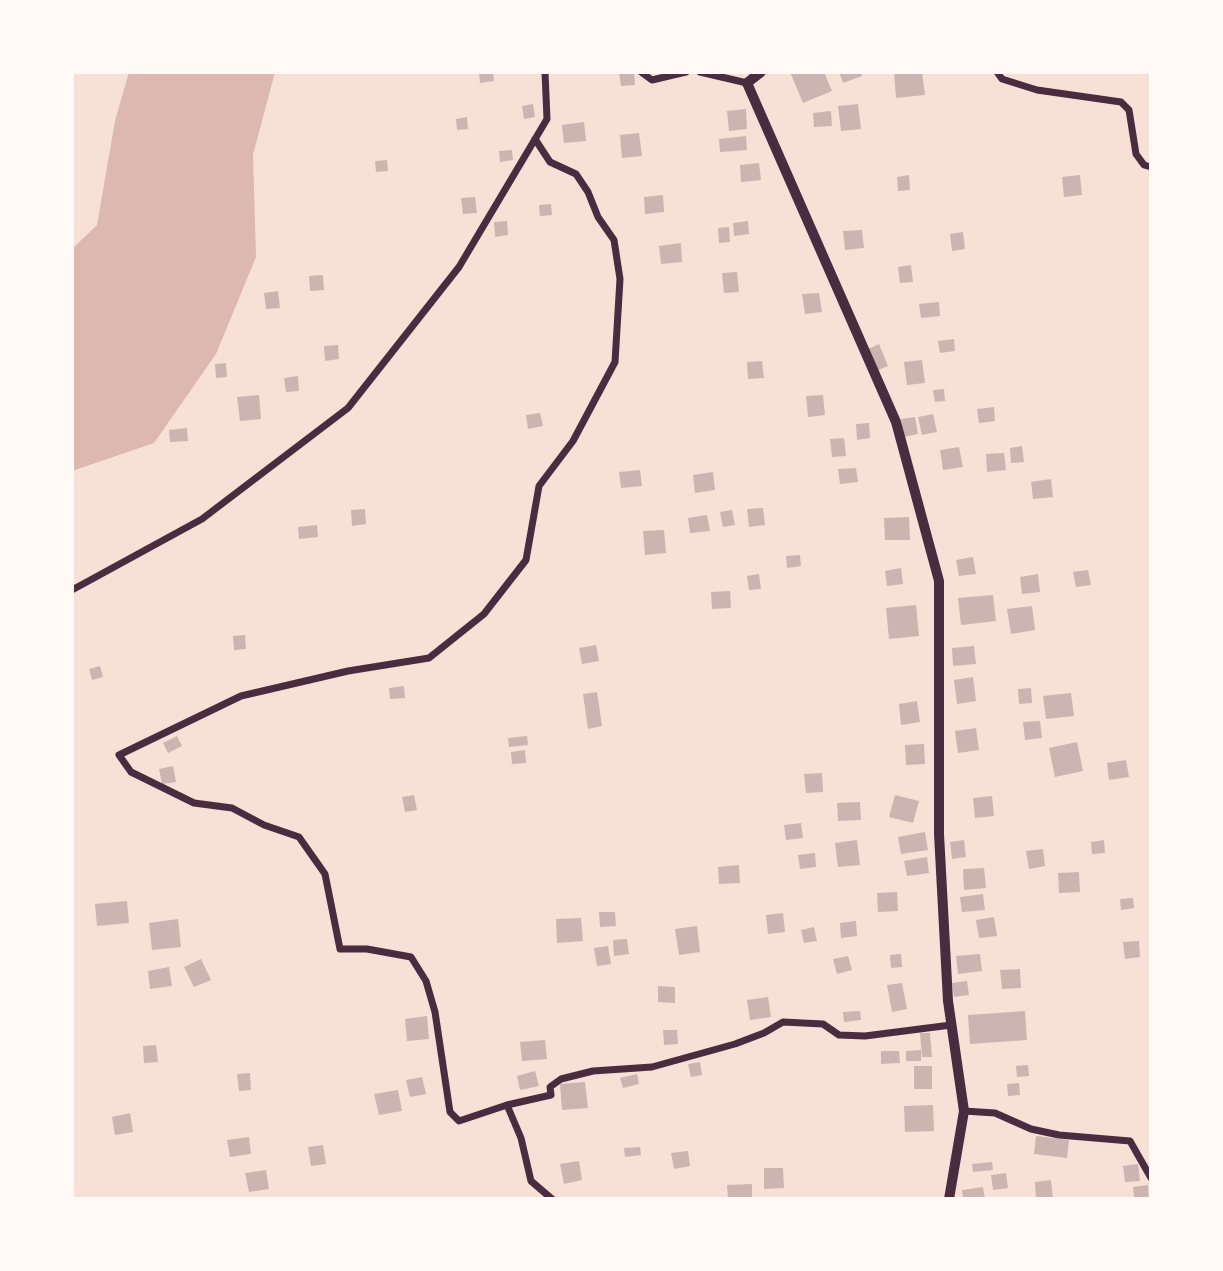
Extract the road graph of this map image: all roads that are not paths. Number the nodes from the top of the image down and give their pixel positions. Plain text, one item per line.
1 (545, 72) edge
2 (641, 72) edge
3 (686, 72) edge
4 (701, 72) edge
5 (761, 72) edge
6 (997, 72) edge
7 (747, 83) junction
8 (536, 139) junction
9 (1151, 167) edge
10 (72, 590) edge
11 (951, 1026) junction
12 (507, 1105) junction
13 (964, 1111) junction
14 (1151, 1178) edge
15 (552, 1199) edge
16 (949, 1199) edge

1 - 8 street
2 - 3 street
4 - 7 street
5 - 7 main road
6 - 9 street
7 - 11 main road
8 - 10 street
8 - 12 street
11 - 12 street
11 - 13 main road
12 - 15 street
13 - 14 street
13 - 16 main road

